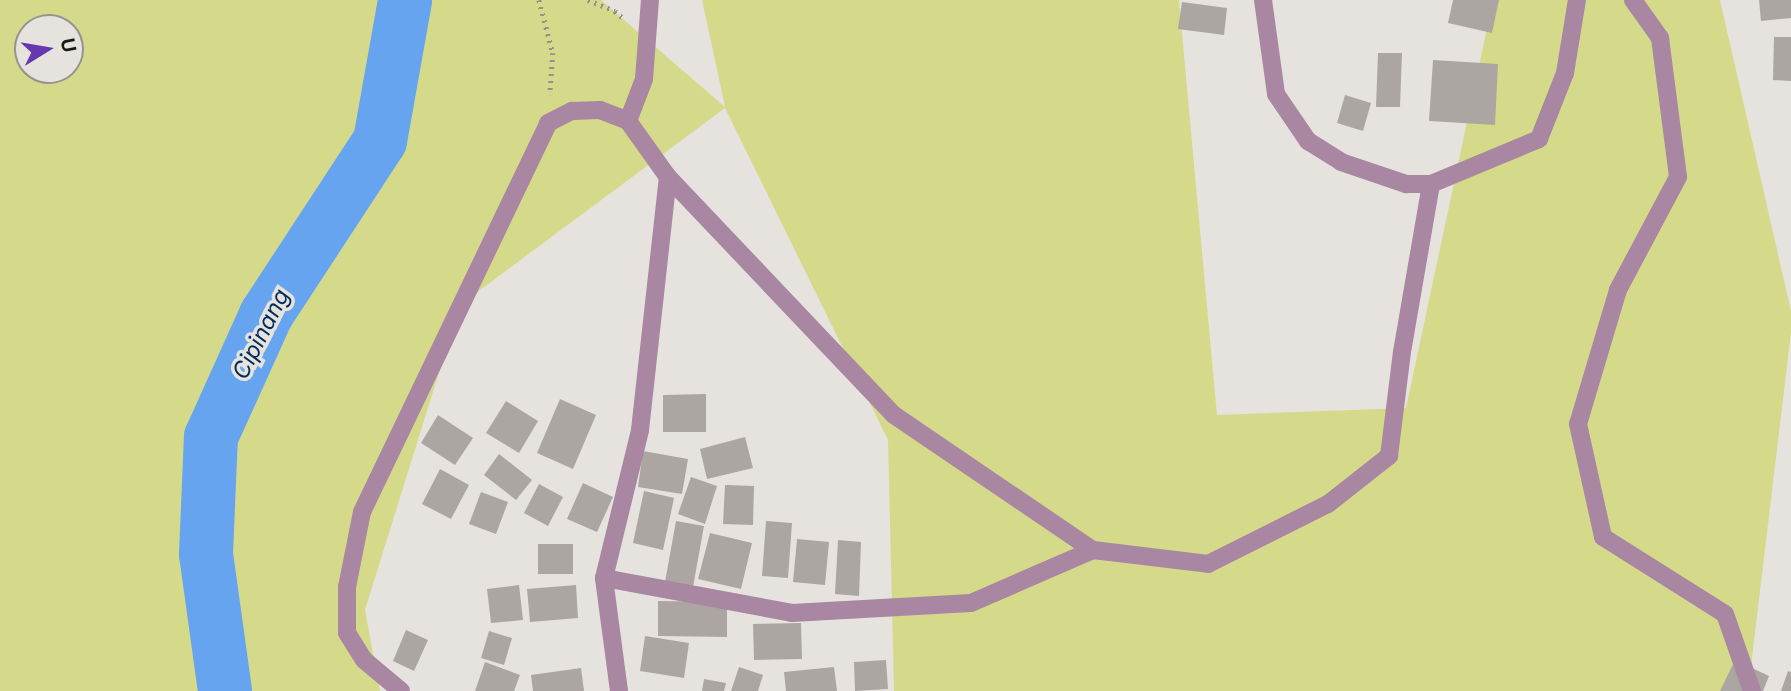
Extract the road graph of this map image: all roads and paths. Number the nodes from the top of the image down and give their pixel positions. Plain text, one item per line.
1 (539, 0) edge
2 (588, 0) edge
3 (650, 0) edge
4 (1263, 0) edge
5 (1577, 0) edge
6 (1633, 0) edge
7 (647, 40) junction
8 (628, 121) junction
9 (548, 123) junction
10 (668, 177) junction
11 (1431, 184) junction
12 (1093, 550) junction
13 (604, 578) junction
14 (401, 691) edge
15 (619, 691) edge
16 (1752, 691) edge

1 - 9 path
2 - 7 path
3 - 7 street
4 - 11 street
5 - 11 street
6 - 16 street
7 - 8 street
8 - 9 street
8 - 10 street
9 - 14 street
10 - 12 street
10 - 13 street
11 - 12 street
12 - 13 street
13 - 15 street

